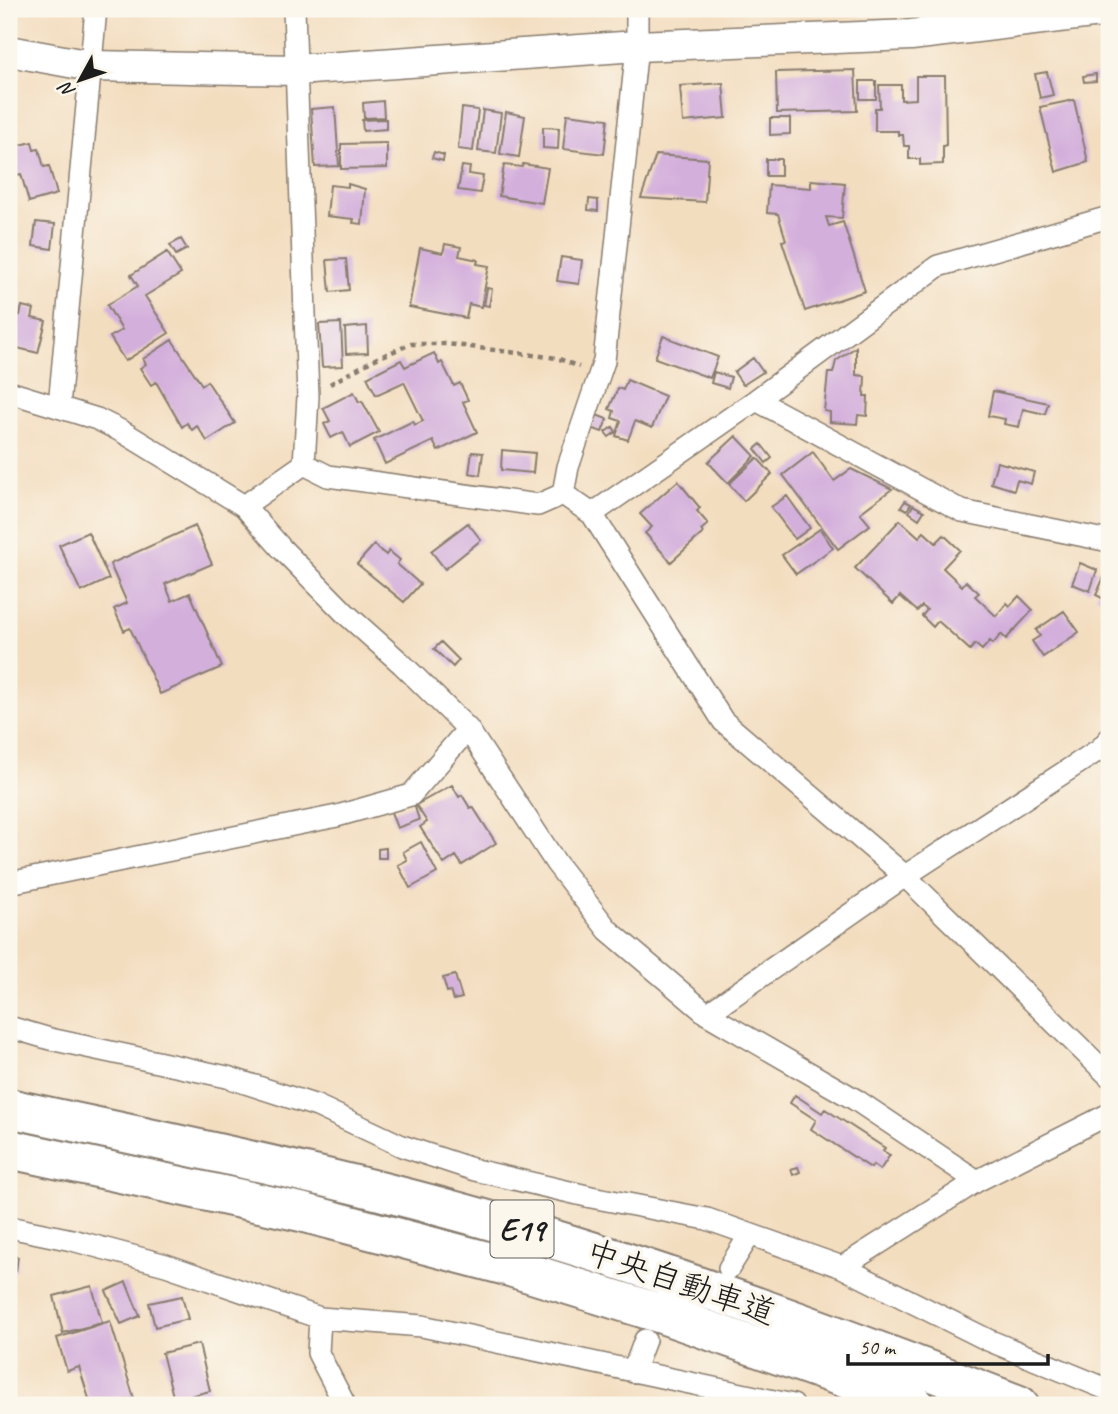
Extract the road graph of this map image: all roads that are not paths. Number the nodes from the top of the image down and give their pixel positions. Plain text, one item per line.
1 (96, 9) edge
2 (294, 9) edge
3 (637, 9) edge
4 (1109, 11) edge
5 (637, 46) junction
6 (9, 51) edge
7 (91, 66) junction
8 (296, 69) junction
9 (1109, 217) edge
10 (9, 392) edge
11 (756, 400) junction
12 (59, 406) junction
13 (304, 464) junction
14 (564, 495) junction
15 (244, 506) junction
16 (592, 514) junction
17 (1109, 541) edge
18 (468, 729) junction
19 (1109, 740) edge
20 (905, 876) junction
21 (9, 883) edge
22 (707, 1014) junction
23 (9, 1027) edge
24 (1109, 1076) edge
25 (9, 1108) edge
26 (1109, 1114) edge
27 (9, 1149) edge
28 (977, 1181) junction
29 (9, 1227) edge
30 (749, 1236) junction
31 (842, 1267) junction
32 (729, 1268) dead end
33 (320, 1318) junction
34 (645, 1340) dead end
35 (633, 1372) junction
36 (1109, 1390) edge
37 (345, 1405) edge
38 (793, 1405) edge
39 (915, 1405) edge
40 (1018, 1405) edge

1 - 7 street
2 - 8 street
3 - 5 street
4 - 5 street
5 - 8 street
5 - 14 street
6 - 7 street
7 - 8 street
7 - 12 street
8 - 13 street
9 - 11 street
10 - 12 street
11 - 16 street
11 - 17 street
12 - 15 street
13 - 14 street
13 - 15 street
14 - 16 street
15 - 18 street
16 - 20 street
18 - 21 street
18 - 22 street
19 - 20 street
20 - 22 street
20 - 24 street
22 - 28 street
23 - 30 street
25 - 40 highway, 中央自動車道 / E19
26 - 28 street
27 - 39 highway, 中央自動車道 / E19
28 - 31 street
29 - 33 street
30 - 31 street
30 - 32 street
31 - 36 street
33 - 35 street
33 - 37 street
34 - 35 street
35 - 38 street

